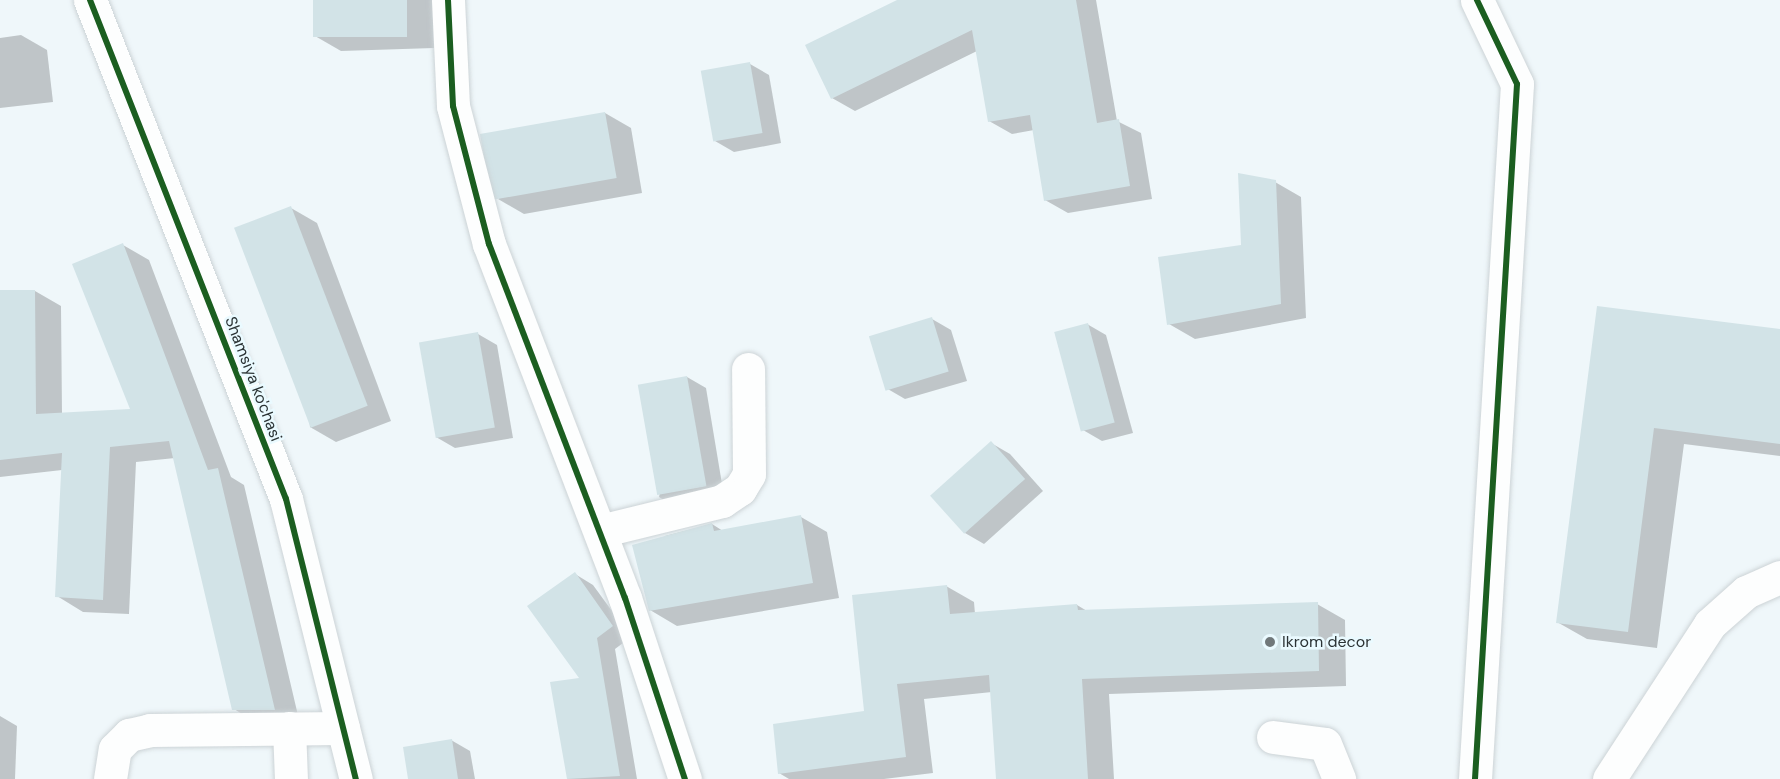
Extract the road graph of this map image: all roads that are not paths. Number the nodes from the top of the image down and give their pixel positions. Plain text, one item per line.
1 (90, 0) edge
2 (448, 0) edge
3 (1477, 0) edge
4 (748, 369) dead end
5 (600, 531) junction
6 (1780, 577) edge
7 (289, 728) junction
8 (343, 728) junction
9 (1273, 737) dead end
10 (110, 779) edge
11 (291, 779) edge
12 (356, 779) edge
13 (685, 779) edge
14 (1339, 779) edge
15 (1475, 779) edge
16 (1609, 779) edge

1 - 8 street, Shamsiya ko'chasi
2 - 5 street
3 - 15 street
4 - 5 street
5 - 13 street
6 - 16 street
7 - 8 street
7 - 10 street
7 - 11 street
8 - 12 street, Shamsiya ko'chasi
9 - 14 street

